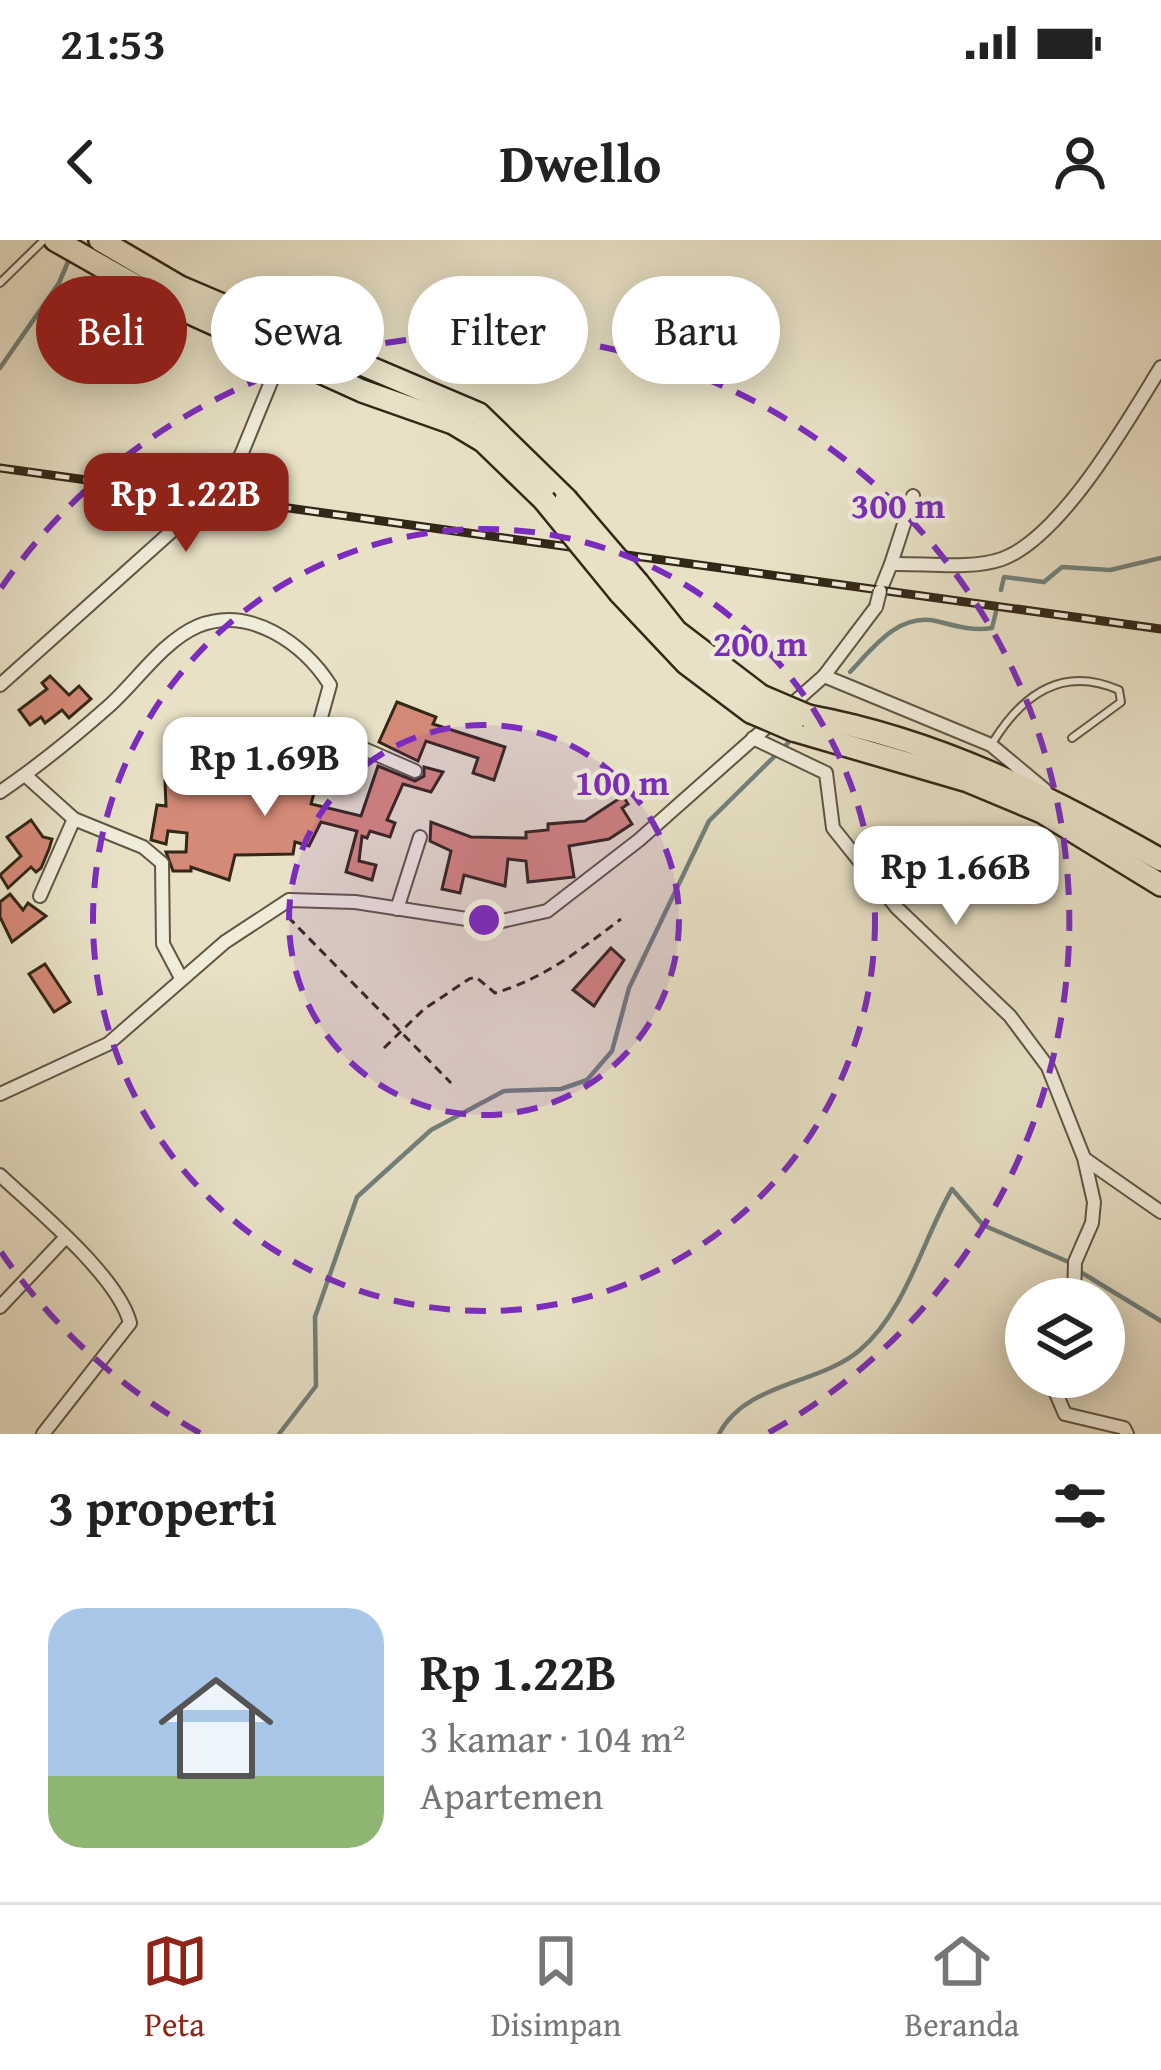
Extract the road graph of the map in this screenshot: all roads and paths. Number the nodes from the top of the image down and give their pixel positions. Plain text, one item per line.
1 (44, 240) edge
2 (55, 240) edge
3 (100, 240) edge
4 (0, 283) edge
5 (211, 323) edge
6 (1161, 367) edge
7 (270, 384) edge
8 (352, 384) edge
9 (913, 496) dead end
10 (555, 499) junction
11 (891, 565) junction
12 (824, 676) junction
13 (0, 685) edge
14 (801, 723) junction
15 (752, 738) junction
16 (1072, 738) dead end
17 (991, 745) junction
18 (415, 771) dead end
19 (25, 775) junction
20 (0, 792) edge
21 (1055, 800) junction
22 (74, 819) junction
23 (420, 837) dead end
24 (1161, 860) edge
25 (1161, 885) edge
26 (40, 896) dead end
27 (277, 905) junction
28 (397, 909) junction
29 (621, 920) dead end
30 (181, 979) junction
31 (402, 1034) junction
32 (384, 1048) dead end
33 (451, 1083) dead end
34 (0, 1094) edge
35 (1084, 1159) junction
36 (0, 1174) edge
37 (1161, 1212) edge
38 (65, 1238) junction
39 (1074, 1278) edge
40 (0, 1307) edge
41 (1058, 1398) edge
42 (1065, 1414) junction
43 (43, 1434) edge
44 (1067, 1434) edge
45 (1127, 1434) edge

1 - 4 lane
2 - 5 main road
3 - 10 main road
6 - 11 street
7 - 13 street
8 - 10 main road
9 - 11 street
10 - 14 main road, bridge
11 - 12 street, bridge
12 - 15 street
12 - 17 street
14 - 21 main road
14 - 25 main road
15 - 28 street
15 - 35 street
16 - 17 lane
17 - 21 street
18 - 19 street
19 - 20 street
19 - 22 street
21 - 24 main road
22 - 26 street
22 - 30 street
23 - 28 street
27 - 28 street
27 - 30 street
27 - 31 path
29 - 31 path
30 - 34 street
31 - 32 path
31 - 33 path
35 - 37 street
35 - 39 street
36 - 38 street
38 - 40 street
38 - 43 street
41 - 42 street
42 - 44 street
42 - 45 street

